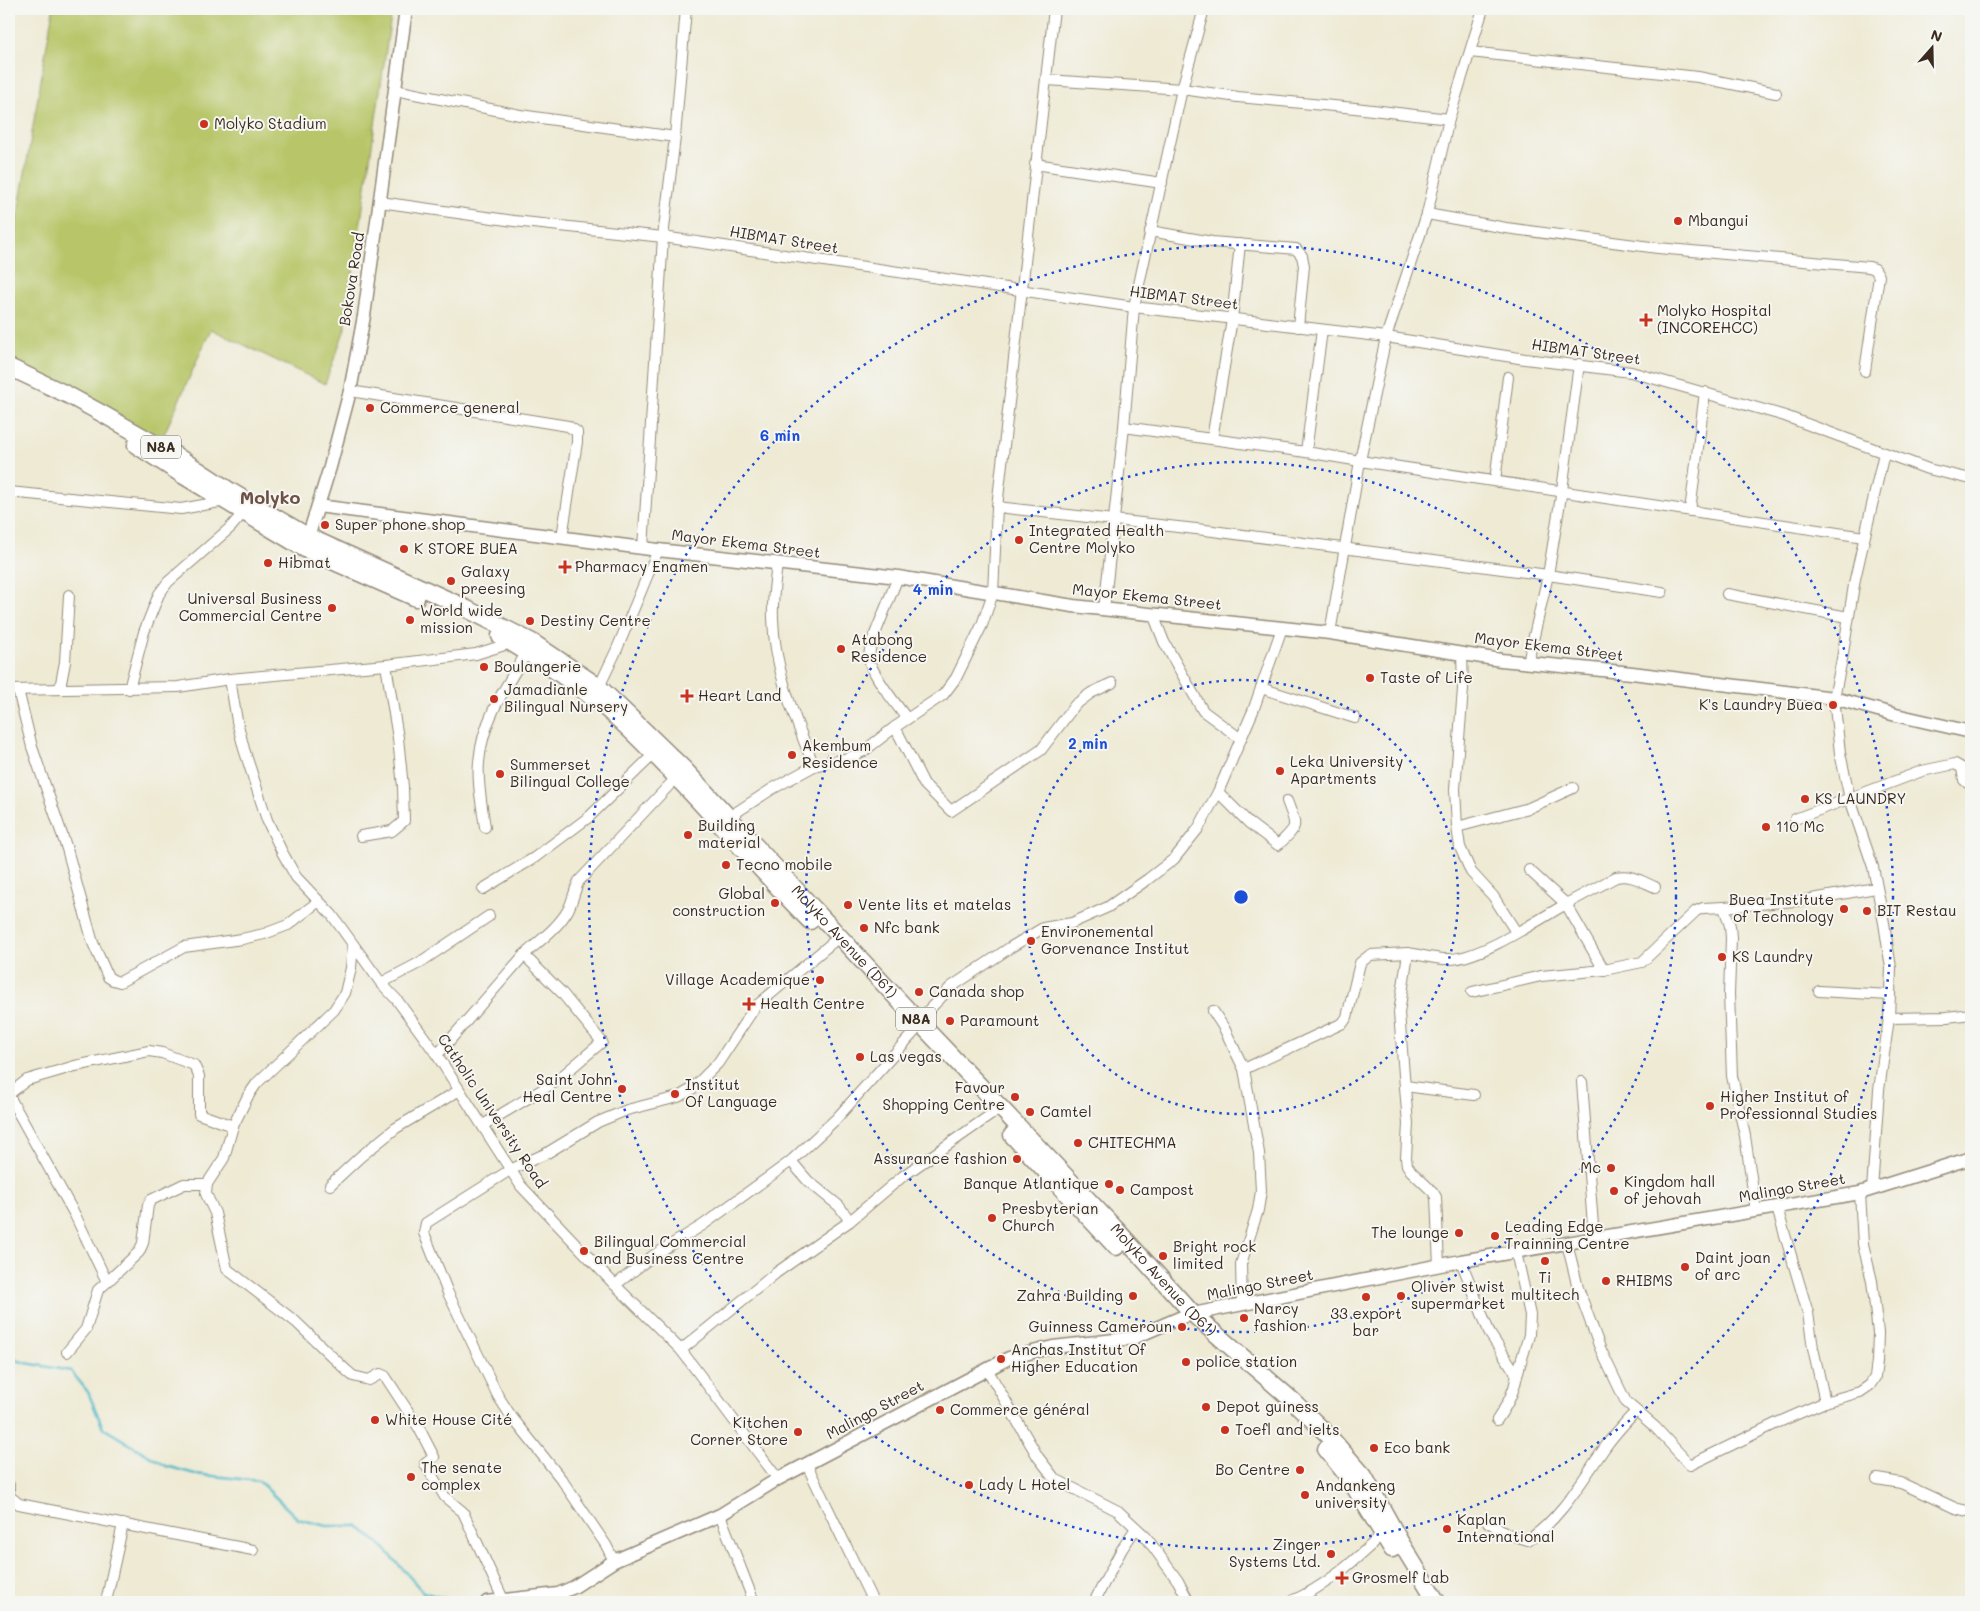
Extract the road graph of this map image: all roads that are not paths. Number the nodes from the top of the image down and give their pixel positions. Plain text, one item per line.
1 (406, 9) edge
2 (686, 9) edge
3 (1054, 9) edge
4 (1204, 9) edge
5 (1483, 9) edge
6 (1470, 52) junction
7 (1047, 80) junction
8 (1182, 88) junction
9 (395, 90) junction
10 (1776, 92) dead end
11 (1449, 119) junction
12 (675, 137) junction
13 (1035, 164) junction
14 (1162, 184) junction
15 (380, 202) junction
16 (1427, 214) junction
17 (1150, 231) junction
18 (663, 237) junction
19 (1240, 244) junction
20 (1022, 291) junction
21 (1134, 307) junction
22 (1232, 319) junction
23 (1298, 327) junction
24 (1322, 330) junction
25 (1386, 337) junction
26 (1579, 364) junction
27 (9, 367) edge
28 (1865, 371) dead end
29 (1508, 377) dead end
30 (9, 380) edge
31 (350, 392) junction
32 (1704, 392) junction
33 (1124, 427) junction
34 (1212, 439) junction
35 (1306, 452) junction
36 (1884, 453) junction
37 (1360, 462) junction
38 (1971, 479) edge
39 (1495, 481) junction
40 (1562, 490) junction
41 (9, 492) edge
42 (225, 501) junction
43 (318, 506) junction
44 (996, 507) junction
45 (1690, 511) junction
46 (244, 512) junction
47 (1115, 519) junction
48 (562, 537) junction
49 (1864, 537) junction
50 (307, 543) junction
51 (1346, 547) junction
52 (643, 548) junction
53 (658, 550) junction
54 (777, 564) junction
55 (1548, 575) junction
56 (898, 578) junction
57 (993, 592) junction
58 (1662, 592) dead end
59 (1726, 594) dead end
60 (69, 595) dead end
61 (1104, 610) junction
62 (1153, 614) junction
63 (1848, 617) junction
64 (1282, 628) junction
65 (1330, 633) junction
66 (511, 643) junction
67 (527, 652) junction
68 (1462, 653) junction
69 (1528, 662) junction
70 (386, 665) junction
71 (230, 679) junction
72 (1112, 683) dead end
73 (599, 687) junction
74 (60, 688) junction
75 (1261, 688) junction
76 (128, 689) junction
77 (14, 690) edge
78 (1834, 698) junction
79 (1355, 718) dead end
80 (907, 719) junction
81 (895, 726) junction
82 (1971, 732) edge
83 (1241, 739) junction
84 (654, 754) junction
85 (814, 766) junction
86 (676, 778) junction
87 (1971, 786) edge
88 (1573, 788) dead end
89 (1218, 792) junction
90 (1850, 799) junction
91 (1287, 801) dead end
92 (729, 817) junction
93 (1795, 819) dead end
94 (485, 827) dead end
95 (1458, 828) junction
96 (361, 836) dead end
97 (1529, 870) dead end
98 (1654, 887) dead end
99 (1876, 888) junction
100 (482, 889) dead end
101 (319, 901) junction
102 (1566, 904) junction
103 (1724, 907) junction
104 (489, 916) dead end
105 (1516, 932) junction
106 (836, 941) junction
107 (353, 945) junction
108 (1408, 953) junction
109 (524, 955) junction
110 (1604, 970) junction
111 (381, 984) junction
112 (1820, 991) dead end
113 (1472, 992) dead end
114 (1890, 995) junction
115 (1213, 1010) dead end
116 (1971, 1014) edge
117 (1889, 1018) junction
118 (916, 1026) junction
119 (437, 1055) junction
120 (1244, 1069) junction
121 (1582, 1082) dead end
122 (1405, 1086) junction
123 (458, 1091) junction
124 (9, 1095) edge
125 (1474, 1095) dead end
126 (992, 1114) junction
127 (233, 1126) junction
128 (483, 1126) junction
129 (1971, 1158) edge
130 (790, 1161) junction
131 (510, 1170) junction
132 (207, 1184) junction
133 (330, 1185) dead end
134 (1866, 1191) junction
135 (1777, 1208) junction
136 (1756, 1211) junction
137 (850, 1221) junction
138 (1594, 1239) junction
139 (1567, 1243) junction
140 (1516, 1252) junction
141 (1461, 1261) junction
142 (1439, 1266) junction
143 (107, 1282) junction
144 (616, 1285) junction
145 (1242, 1305) junction
146 (1187, 1316) junction
147 (681, 1350) junction
148 (67, 1352) dead end
149 (987, 1369) junction
150 (1517, 1375) junction
151 (1825, 1402) junction
152 (1636, 1411) junction
153 (1497, 1420) dead end
154 (807, 1465) junction
155 (778, 1479) junction
156 (1877, 1479) dead end
157 (9, 1485) edge
158 (1971, 1512) edge
159 (720, 1515) junction
160 (1488, 1522) dead end
161 (122, 1524) junction
162 (1136, 1528) junction
163 (1383, 1534) junction
164 (253, 1550) dead end
165 (614, 1561) junction
166 (503, 1599) junction
167 (1426, 1601) edge
168 (106, 1602) edge
169 (487, 1602) edge
170 (754, 1602) edge
171 (873, 1602) edge
172 (1094, 1602) edge
173 (1189, 1602) edge
174 (1289, 1602) edge

1 - 9 street, Bokova Road
2 - 12 street
3 - 7 street
4 - 8 street
5 - 6 street
6 - 10 street
6 - 11 street
7 - 8 street
7 - 13 street
8 - 11 street
8 - 14 street
9 - 12 street
9 - 15 street, Bokova Road
11 - 16 street
12 - 18 street
13 - 14 street
13 - 20 street
14 - 17 street
15 - 18 street, HIBMAT Street
15 - 31 street, Bokova Road
16 - 25 street
16 - 28 street
17 - 19 street
17 - 21 street
18 - 20 street, HIBMAT Street
18 - 52 street
19 - 22 street
19 - 23 street
20 - 21 street, HIBMAT Street
20 - 44 street
21 - 22 street, HIBMAT Street
21 - 33 street
22 - 23 street, HIBMAT Street
22 - 34 street
23 - 24 street, HIBMAT Street
24 - 25 street, HIBMAT Street
24 - 35 street
25 - 26 street, HIBMAT Street
25 - 37 street
26 - 32 street, HIBMAT Street
26 - 40 street
27 - 50 highway, N8A
29 - 39 street
30 - 42 highway, N8A
31 - 43 street, Bokova Road
31 - 48 street
32 - 36 street, HIBMAT Street
32 - 45 street
33 - 34 street
33 - 47 street
34 - 35 street
35 - 37 street
36 - 38 street, HIBMAT Street
36 - 49 street
37 - 39 street
37 - 51 street
39 - 40 street
40 - 45 street
40 - 55 street
41 - 42 street
42 - 46 highway, N8A
43 - 48 street, Mayor Ekema Street
43 - 50 street, Bokova Road
44 - 47 street
44 - 57 street
45 - 49 street
46 - 50 highway, N8A
46 - 76 street
47 - 51 street
47 - 61 street
48 - 52 street, Mayor Ekema Street
49 - 63 street
50 - 66 highway, Molyko Avenue (D61) / N8A
50 - 73 highway, Molyko Avenue (D61) / N8A
51 - 55 street
51 - 65 street
52 - 53 street, Mayor Ekema Street
53 - 54 street, Mayor Ekema Street
53 - 73 street
54 - 56 street, Mayor Ekema Street
54 - 85 street
55 - 58 street
55 - 69 street
56 - 57 street, Mayor Ekema Street
56 - 80 street
57 - 61 street, Mayor Ekema Street
57 - 80 street
59 - 63 street
60 - 74 street
61 - 62 street, Mayor Ekema Street
62 - 64 street, Mayor Ekema Street
62 - 83 street
63 - 78 street
64 - 65 street, Mayor Ekema Street
64 - 75 street
65 - 68 street, Mayor Ekema Street
66 - 67 highway, Molyko Avenue (D61) / N8A
66 - 70 street
67 - 84 highway, Molyko Avenue (D61) / N8A
67 - 94 street
68 - 69 street, Mayor Ekema Street
68 - 95 street
69 - 78 street, Mayor Ekema Street
70 - 71 street
70 - 96 street
71 - 76 street
71 - 101 street, Catholic University Road
72 - 81 street
73 - 92 highway, Molyko Avenue (D61) / N8A
74 - 76 street
74 - 77 street
75 - 79 street
75 - 83 street
77 - 101 street
78 - 82 street, Mayor Ekema Street
78 - 90 street
80 - 81 street
81 - 85 street
83 - 89 street
84 - 86 highway, Molyko Avenue (D61) / N8A
84 - 100 street
85 - 92 street
86 - 106 highway, Molyko Avenue (D61) / N8A
86 - 109 street
87 - 90 street
88 - 95 street
89 - 91 street
89 - 118 street
90 - 93 street
90 - 99 street
92 - 106 highway, Molyko Avenue (D61) / N8A
95 - 105 street
97 - 102 street
98 - 102 street
99 - 103 street
99 - 114 street
101 - 107 street, Catholic University Road
102 - 105 street
102 - 110 street
103 - 110 street
103 - 136 street
104 - 111 street
105 - 108 street
106 - 118 highway, Molyko Avenue (D61) / N8A
106 - 131 street
107 - 111 street, Catholic University Road
107 - 127 street
108 - 120 street
108 - 122 street
109 - 119 street
109 - 128 street
110 - 113 street
111 - 119 street, Catholic University Road
112 - 114 street
114 - 117 street
115 - 120 street
116 - 117 street
117 - 134 street
118 - 126 highway, Molyko Avenue (D61) / N8A
118 - 130 street
118 - 146 highway, Molyko Avenue (D61) / N8A
119 - 123 street, Catholic University Road
120 - 145 street
121 - 138 street
122 - 125 street
122 - 142 street
123 - 128 street, Catholic University Road
123 - 133 street
124 - 127 street
124 - 143 street
126 - 137 street
126 - 146 highway, Molyko Avenue (D61) / N8A
127 - 132 street
128 - 131 street, Catholic University Road
129 - 134 street, Malingo Street
130 - 137 street
130 - 144 street
131 - 144 street, Catholic University Road
131 - 165 street
132 - 143 street
132 - 166 street
134 - 135 street, Malingo Street
134 - 151 street
135 - 136 street, Malingo Street
135 - 151 street
136 - 138 street, Malingo Street
137 - 147 street
138 - 139 street, Malingo Street
139 - 140 street, Malingo Street
139 - 152 street
140 - 141 street, Malingo Street
140 - 150 street
141 - 142 street, Malingo Street
141 - 150 street
142 - 145 street, Malingo Street
143 - 148 street
144 - 147 street, Catholic University Road
145 - 146 street, Malingo Street
146 - 149 street, Malingo Street
146 - 163 highway, Molyko Avenue (D61) / N8A
146 - 167 highway, Molyko Avenue (D61) / N8A
147 - 155 street, Catholic University Road
149 - 154 street, Malingo Street
149 - 162 street
150 - 153 street
151 - 152 street
152 - 160 street
154 - 155 street, Malingo Street
154 - 171 street
155 - 159 street, Malingo Street
156 - 158 street
157 - 161 street
159 - 165 street, Malingo Street
159 - 170 street
161 - 164 street
161 - 168 street
162 - 172 street
162 - 173 street
163 - 167 highway, Molyko Avenue (D61) / N8A
163 - 174 street
165 - 166 street, Malingo Street
166 - 169 street, Malingo Street

